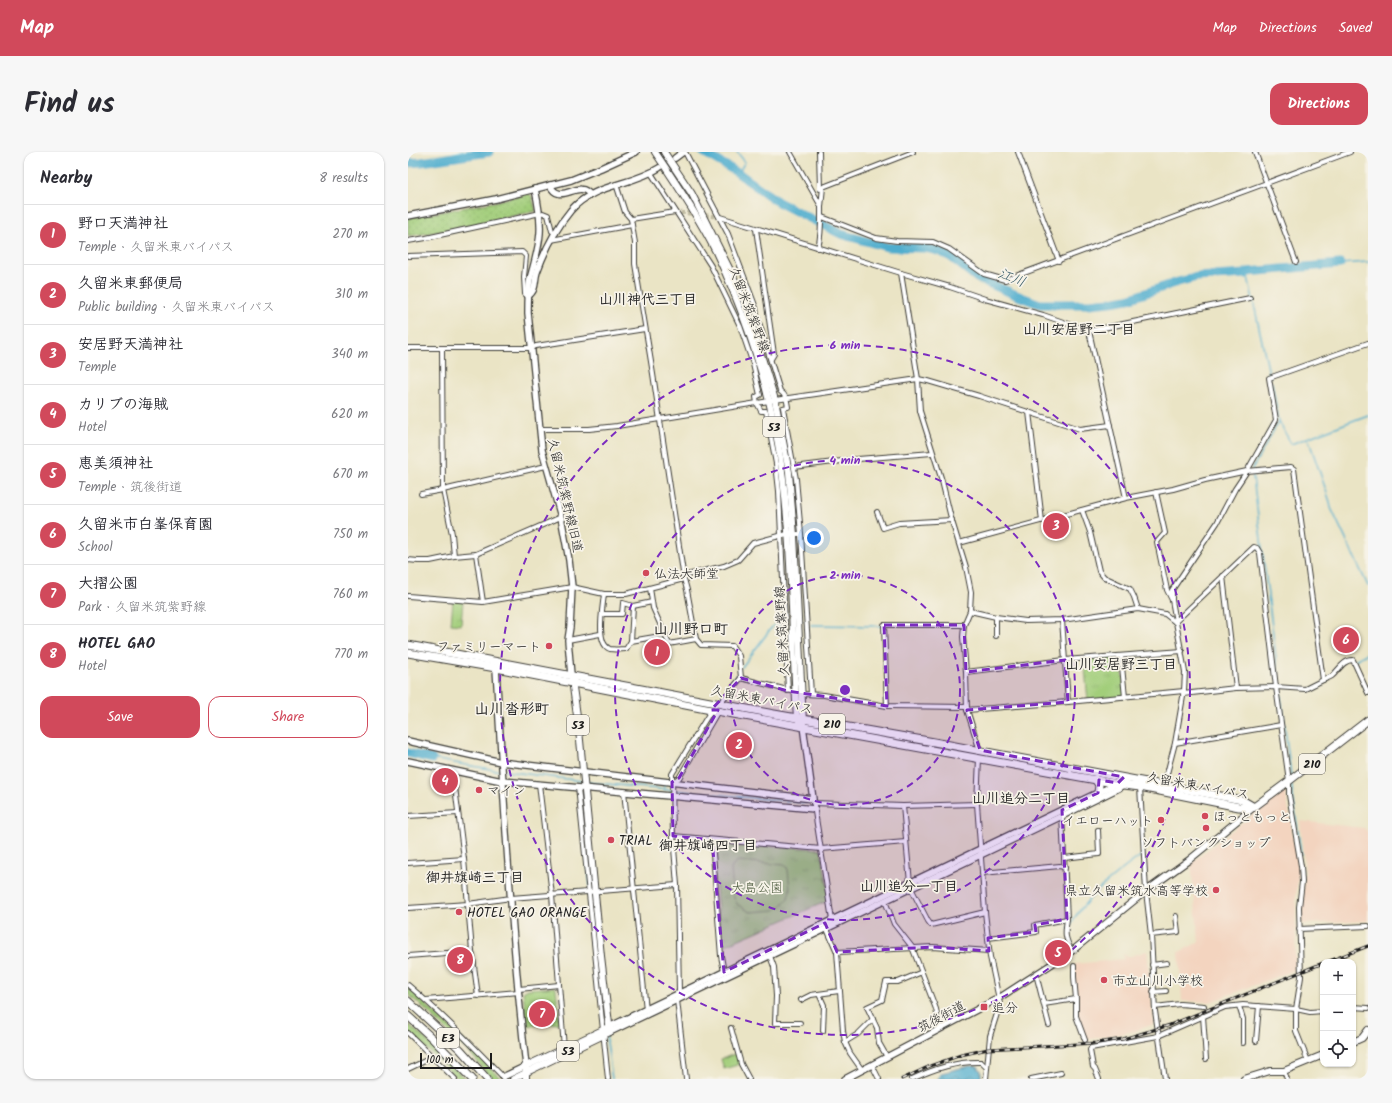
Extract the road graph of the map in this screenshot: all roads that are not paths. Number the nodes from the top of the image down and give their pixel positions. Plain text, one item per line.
1 (636, 152) edge
2 (655, 152) edge
3 (664, 152) edge
4 (684, 152) edge
5 (790, 152) edge
6 (819, 152) edge
7 (914, 152) edge
8 (1018, 152) edge
9 (1255, 152) edge
10 (1350, 152) edge
11 (675, 158) dead end
12 (659, 168) dead end
13 (651, 173) junction
14 (1267, 183) junction
15 (616, 184) junction
16 (550, 185) junction
17 (535, 189) junction
18 (590, 195) junction
19 (821, 207) junction
20 (676, 212) junction
21 (543, 213) dead end
22 (536, 214) dead end
23 (408, 216) edge
24 (720, 217) junction
25 (822, 218) junction
26 (631, 219) junction
27 (632, 225) junction
28 (756, 229) junction
29 (556, 233) junction
30 (551, 240) junction
31 (408, 241) edge
32 (818, 248) junction
33 (408, 256) edge
34 (1059, 261) junction
35 (1296, 262) dead end
36 (901, 273) junction
37 (528, 296) junction
38 (1250, 298) dead end
39 (645, 329) junction
40 (1089, 331) junction
41 (1368, 343) edge
42 (408, 348) edge
43 (442, 348) junction
44 (532, 348) junction
45 (771, 359) junction
46 (918, 379) junction
47 (786, 399) junction
48 (772, 401) junction
49 (757, 403) junction
50 (1028, 412) junction
51 (659, 419) junction
52 (1110, 426) junction
53 (541, 429) junction
54 (932, 453) junction
55 (546, 466) junction
56 (794, 467) junction
57 (1248, 471) junction
58 (443, 490) junction
59 (1156, 492) junction
60 (421, 494) dead end
61 (1126, 498) junction
62 (1082, 510) junction
63 (877, 512) dead end
64 (561, 517) junction
65 (952, 520) junction
66 (1042, 521) junction
67 (794, 534) junction
68 (780, 536) junction
69 (959, 543) junction
70 (476, 554) junction
71 (454, 556) junction
72 (408, 560) edge
73 (1223, 576) junction
74 (683, 577) junction
75 (572, 587) junction
76 (650, 588) junction
77 (604, 594) junction
78 (408, 596) edge
79 (1172, 600) junction
80 (483, 602) junction
81 (652, 602) junction
82 (633, 606) junction
83 (1138, 609) junction
84 (970, 611) junction
85 (602, 614) junction
86 (996, 617) junction
87 (1062, 620) junction
88 (1175, 622) junction
89 (964, 625) junction
90 (600, 634) junction
91 (666, 635) junction
92 (996, 636) dead end
93 (568, 640) junction
94 (696, 640) junction
95 (631, 641) junction
96 (408, 645) edge
97 (1182, 651) junction
98 (408, 653) edge
99 (1121, 656) junction
100 (1065, 660) junction
101 (496, 668) junction
102 (966, 672) junction
103 (571, 675) junction
104 (741, 678) junction
105 (1323, 680) junction
106 (572, 683) junction
107 (1276, 687) junction
108 (1236, 688) junction
109 (788, 691) junction
110 (796, 692) junction
111 (1184, 692) junction
112 (1368, 693) edge
113 (803, 694) junction
114 (811, 694) junction
115 (1125, 697) junction
116 (1068, 702) junction
117 (887, 706) junction
118 (716, 708) junction
119 (967, 708) junction
120 (1368, 720) edge
121 (801, 721) junction
122 (1281, 724) junction
123 (408, 741) edge
124 (1174, 743) junction
125 (980, 750) junction
126 (980, 758) junction
127 (408, 761) edge
128 (502, 762) junction
129 (453, 771) junction
130 (583, 773) junction
131 (1095, 779) junction
132 (502, 781) junction
133 (1123, 781) junction
134 (1289, 781) junction
135 (672, 782) junction
136 (539, 784) junction
137 (581, 787) junction
138 (1140, 787) junction
139 (1163, 788) junction
140 (624, 791) junction
141 (1098, 793) junction
142 (671, 796) junction
143 (814, 804) junction
144 (977, 804) junction
145 (903, 806) junction
146 (1254, 807) junction
147 (458, 813) junction
148 (1062, 813) junction
149 (408, 816) edge
150 (1098, 830) dead end
151 (673, 836) junction
152 (712, 840) junction
153 (906, 842) junction
154 (821, 849) junction
155 (980, 852) junction
156 (1064, 858) junction
157 (464, 859) junction
158 (408, 863) edge
159 (1065, 868) junction
160 (982, 873) junction
161 (677, 884) junction
162 (911, 885) junction
163 (634, 888) junction
164 (592, 891) junction
165 (1146, 891) junction
166 (552, 895) junction
167 (511, 898) junction
168 (884, 901) junction
169 (468, 904) junction
170 (408, 908) edge
171 (985, 912) junction
172 (1176, 916) dead end
173 (1067, 919) junction
174 (832, 920) junction
175 (1368, 926) edge
176 (827, 929) junction
177 (1299, 929) junction
178 (1151, 935) junction
179 (988, 938) junction
180 (912, 947) junction
181 (472, 951) junction
182 (1072, 951) junction
183 (837, 952) junction
184 (989, 952) junction
185 (408, 956) edge
186 (770, 956) junction
187 (1167, 963) dead end
188 (1152, 965) junction
189 (1074, 966) dead end
190 (724, 972) junction
191 (922, 972) junction
192 (1036, 974) junction
193 (559, 984) junction
194 (408, 985) edge
195 (519, 991) junction
196 (1166, 991) dead end
197 (679, 992) junction
198 (839, 992) junction
199 (1153, 992) junction
200 (819, 994) junction
201 (478, 996) junction
202 (999, 998) junction
203 (1076, 999) junction
204 (426, 1000) junction
205 (677, 1000) junction
206 (801, 1000) dead end
207 (408, 1001) edge
208 (1044, 1004) junction
209 (1204, 1006) dead end
210 (1239, 1006) junction
211 (1259, 1006) junction
212 (1154, 1007) junction
213 (1356, 1007) edge
214 (1368, 1008) edge
215 (1296, 1009) junction
216 (1320, 1010) edge
217 (647, 1012) junction
218 (408, 1016) edge
219 (1203, 1016) junction
220 (873, 1019) junction
221 (408, 1021) edge
222 (800, 1023) dead end
223 (1049, 1025) dead end
224 (731, 1028) dead end
225 (940, 1029) junction
226 (607, 1031) junction
227 (823, 1031) dead end
228 (1368, 1031) edge
229 (408, 1033) edge
230 (1368, 1035) edge
231 (1158, 1036) junction
232 (1084, 1040) dead end
233 (1256, 1041) dead end
234 (1356, 1041) edge
235 (845, 1042) junction
236 (1243, 1044) dead end
237 (564, 1048) junction
238 (1320, 1056) edge
239 (433, 1057) junction
240 (886, 1057) junction
241 (1206, 1059) dead end
242 (1308, 1061) junction
243 (872, 1065) junction
244 (986, 1068) junction
245 (408, 1069) edge
246 (527, 1069) junction
247 (862, 1070) junction
248 (1284, 1071) junction
249 (1061, 1073) dead end
250 (471, 1078) edge
251 (487, 1078) edge
252 (504, 1078) edge
253 (455, 1079) edge
254 (512, 1079) edge
255 (526, 1079) edge
256 (608, 1079) edge
257 (686, 1079) edge
258 (749, 1079) edge
259 (845, 1079) edge
260 (879, 1079) edge
261 (912, 1079) edge
262 (986, 1079) edge
263 (1031, 1079) edge
264 (1100, 1079) edge
265 (1165, 1079) edge
266 (1244, 1079) edge
267 (1287, 1079) edge

1 - 16 street
2 - 48 main road, 久留米筑紫野線 / 53
3 - 48 main road, 久留米筑紫野線 / 53
4 - 11 street
4 - 24 street
5 - 19 street
6 - 19 street
7 - 19 street
8 - 34 street
9 - 14 street
10 - 14 street
12 - 13 street, 久留米筑紫野線旧道
13 - 15 street, 久留米筑紫野線旧道
13 - 20 street
14 - 34 street
14 - 35 street
15 - 18 street, 久留米筑紫野線旧道
15 - 26 street
16 - 17 street
16 - 18 street
17 - 23 street
17 - 37 street, 久留米筑紫野線旧道
18 - 29 street, 久留米筑紫野線旧道
19 - 25 street
20 - 26 street
20 - 49 street
21 - 29 street
22 - 31 street
24 - 28 street
24 - 45 street
25 - 32 street
25 - 34 street
26 - 27 street
27 - 30 street
27 - 39 street
28 - 32 street
28 - 45 street
29 - 30 street, 久留米筑紫野線旧道
30 - 37 street, 久留米筑紫野線旧道
32 - 36 street
33 - 37 street
36 - 40 street
36 - 46 street
37 - 44 street, 久留米筑紫野線旧道
38 - 40 street
39 - 44 street
39 - 51 street
40 - 52 street
41 - 57 street
42 - 43 street
43 - 44 street
43 - 58 street
44 - 53 street, 久留米筑紫野線旧道
45 - 47 street
46 - 47 street
46 - 50 street
46 - 54 street
47 - 48 street
47 - 56 street
48 - 49 street
48 - 67 main road, 久留米筑紫野線 / 53
49 - 51 street
49 - 68 street
50 - 52 street
50 - 66 street
51 - 53 street
51 - 74 street
52 - 61 street
53 - 55 street, 久留米筑紫野線旧道
54 - 56 street
54 - 65 street
55 - 58 street
55 - 64 street, 久留米筑紫野線旧道
56 - 67 street
57 - 59 street
57 - 79 street
57 - 105 street
58 - 60 street
58 - 71 street
59 - 61 street
59 - 79 street
61 - 62 street
62 - 66 street
62 - 83 street
63 - 65 street
64 - 70 street
64 - 75 street, 久留米筑紫野線旧道
65 - 69 street
66 - 69 street
67 - 68 street
67 - 110 main road, 久留米筑紫野線 / 53
67 - 113 main road, 久留米筑紫野線 / 53
67 - 114 street
68 - 74 street
68 - 109 street
69 - 84 street
70 - 71 street
70 - 80 street
71 - 72 street
73 - 88 street
73 - 107 street
73 - 108 street
74 - 76 street
74 - 94 street
75 - 77 street
75 - 80 street
75 - 93 street, 久留米筑紫野線旧道
76 - 77 street
76 - 81 street
77 - 85 street
78 - 80 street
79 - 88 street
81 - 82 street
81 - 91 street
82 - 85 street
82 - 95 street
83 - 87 street
83 - 88 street
84 - 86 street
84 - 89 street
85 - 90 street
86 - 87 street
86 - 92 street
87 - 100 street
88 - 97 street
89 - 102 street
89 - 117 street
90 - 93 street
90 - 95 street
91 - 94 street
91 - 95 street
93 - 103 street, 久留米筑紫野線旧道
94 - 104 street
96 - 103 highway, 久留米東バイパス / 210
97 - 99 street
97 - 111 street
98 - 101 highway, 久留米東バイパス / 210
99 - 100 street
99 - 115 street
100 - 102 street
100 - 116 street
101 - 106 highway, 久留米東バイパス / 210
101 - 128 street
102 - 119 street
103 - 106 main road, 53
103 - 118 highway, 久留米東バイパス / 210
104 - 109 street
104 - 118 street
105 - 107 street
105 - 112 street
106 - 118 highway, 久留米東バイパス / 210
106 - 130 main road, 53
107 - 108 street
107 - 122 street
108 - 111 street
109 - 110 street
110 - 121 main road, 久留米筑紫野線 / 53
111 - 115 street
111 - 124 street
113 - 114 street
113 - 121 main road, 久留米筑紫野線 / 53
114 - 117 street
115 - 116 street
116 - 119 street
117 - 119 street
118 - 121 highway, 久留米東バイパス / 210
118 - 135 street
118 - 135 street
119 - 125 street
120 - 134 highway, 210
121 - 125 highway, 久留米東バイパス / 210
121 - 126 highway, 久留米東バイパス / 210
121 - 143 street
122 - 124 street
122 - 134 street
123 - 128 street
124 - 139 street
125 - 126 street
125 - 133 highway, 久留米東バイパス / 210
126 - 131 highway, 久留米東バイパス / 210
126 - 144 street
127 - 129 street
128 - 130 street
128 - 132 street
129 - 132 street
129 - 147 street
130 - 135 street
130 - 137 main road, 53
131 - 133 highway, 久留米東バイパス / 210
131 - 141 highway
132 - 136 street
132 - 167 street
133 - 138 highway, 久留米東バイパス / 210
133 - 139 highway, 久留米東バイパス / 210
133 - 141 street
133 - 148 street
134 - 146 highway, 210
134 - 177 street
135 - 142 street
135 - 143 street
136 - 137 street
136 - 166 street
137 - 140 street
137 - 164 main road, 53
138 - 139 highway, 久留米東バイパス / 210
138 - 165 street
139 - 146 highway, 久留米東バイパス / 210
140 - 142 street
140 - 163 street
141 - 148 street
142 - 143 street
142 - 151 street
143 - 145 street
143 - 154 street
144 - 145 street
144 - 155 street
145 - 153 street
146 - 165 street, 筑後街道
147 - 149 street
147 - 157 street
148 - 155 street
148 - 156 street
150 - 156 street
151 - 152 street
151 - 161 street
152 - 154 street
152 - 190 street
153 - 154 street
153 - 162 street
154 - 174 street
155 - 160 street
155 - 162 street
156 - 159 street
157 - 158 street
157 - 169 street
159 - 160 street
159 - 173 street
160 - 171 street
161 - 163 street
161 - 197 street
162 - 168 street
162 - 171 street
162 - 174 street
163 - 164 street
163 - 217 street
164 - 166 street
164 - 226 main road, 53
165 - 178 street
165 - 182 street, 筑後街道
166 - 167 street
166 - 193 street
167 - 169 street
167 - 195 street
168 - 176 street
168 - 180 street
169 - 170 street
169 - 181 street
171 - 179 street
172 - 178 street
173 - 179 street
173 - 182 street
174 - 176 street
174 - 190 street
175 - 177 street
176 - 183 street
176 - 186 street
177 - 215 street
178 - 188 street
179 - 184 street
180 - 183 street
180 - 184 street
180 - 191 street
181 - 185 street
181 - 201 street
182 - 192 street, 筑後街道
183 - 198 street
184 - 202 street
186 - 205 street
186 - 222 street
187 - 188 street
188 - 199 street
189 - 203 street
190 - 197 street
191 - 220 street
191 - 225 street
192 - 202 street, 筑後街道
192 - 208 street
193 - 195 street
193 - 237 street
194 - 204 street
195 - 201 street
195 - 246 street
196 - 199 street
197 - 205 street
197 - 217 street
198 - 200 street
198 - 235 street
199 - 212 street
200 - 206 street
200 - 227 street
201 - 204 street
202 - 225 street, 筑後街道
202 - 244 street
203 - 208 street
203 - 232 street
204 - 252 street
205 - 217 street
205 - 257 street
207 - 251 highway, E3
208 - 223 street
209 - 212 street
210 - 211 street
210 - 219 street
210 - 236 street
211 - 215 street
211 - 233 street
212 - 231 street
213 - 214 street
215 - 216 street
215 - 242 street
217 - 226 street
218 - 250 highway, E3
219 - 231 street
219 - 241 street
220 - 235 street
220 - 240 street
221 - 250 highway
224 - 258 street
225 - 240 street, 筑後街道
226 - 237 main road, 53
226 - 246 main road, 53
226 - 256 street
228 - 230 street
228 - 234 main road
229 - 239 street
231 - 264 street
231 - 265 street
235 - 247 street
237 - 246 main road, 53
238 - 242 main road
239 - 245 street
239 - 253 street
240 - 243 street, 筑後街道
242 - 248 main road
243 - 247 street, 筑後街道
243 - 260 street
244 - 261 street
244 - 262 street
246 - 252 street
246 - 254 street
246 - 255 main road
247 - 259 street, 筑後街道
248 - 266 main road
248 - 267 street
249 - 263 street

